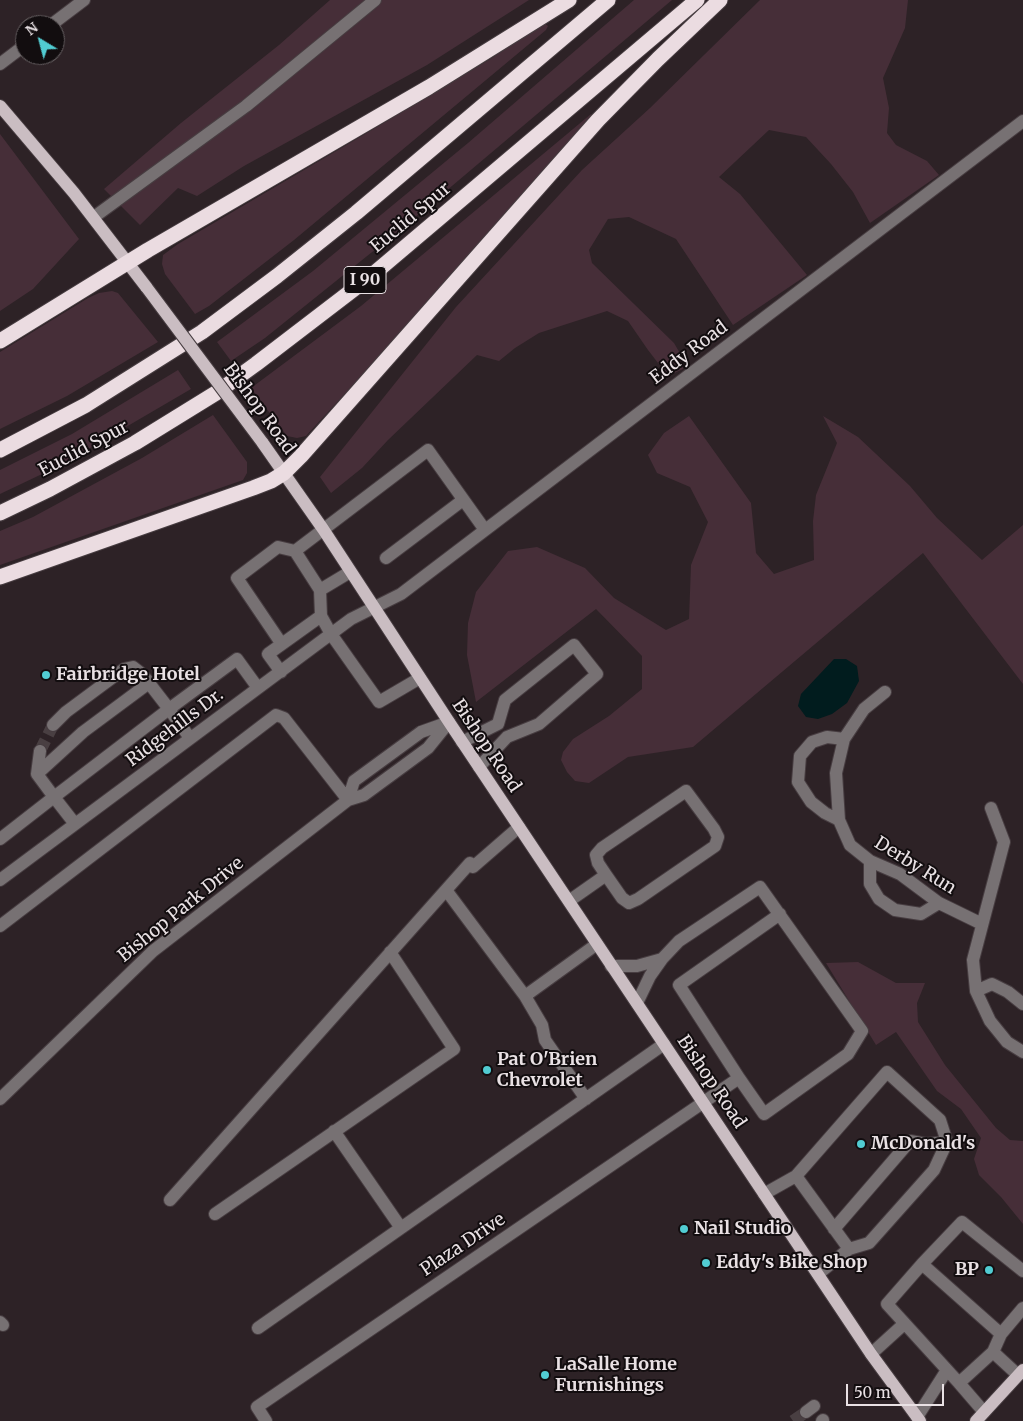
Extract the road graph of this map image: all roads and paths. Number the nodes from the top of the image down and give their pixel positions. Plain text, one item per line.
1 (84, 0) edge
2 (376, 0) edge
3 (569, 0) edge
4 (608, 0) edge
5 (697, 0) edge
6 (720, 0) edge
7 (64, 15) edge
8 (15, 53) edge
9 (0, 64) edge
10 (0, 106) edge
11 (1023, 121) edge
12 (94, 218) junction
13 (127, 262) junction
14 (0, 341) edge
15 (0, 450) edge
16 (284, 473) junction
17 (463, 500) junction
18 (0, 512) edge
19 (323, 529) junction
20 (485, 530) junction
21 (295, 551) junction
22 (386, 558) dead end
23 (350, 572) junction
24 (0, 576) edge
25 (320, 590) junction
26 (373, 607) junction
27 (321, 616) junction
28 (331, 634) junction
29 (281, 643) junction
30 (281, 672) junction
31 (420, 678) junction
32 (149, 683) junction
33 (258, 688) junction
34 (884, 692) dead end
35 (169, 709) junction
36 (449, 722) junction
37 (498, 724) junction
38 (54, 725) tunnel mouth
39 (507, 737) junction
40 (190, 738) junction
41 (844, 739) junction
42 (462, 742) junction
43 (40, 751) tunnel mouth
44 (479, 767) junction
45 (37, 774) junction
46 (54, 797) junction
47 (348, 800) junction
48 (991, 808) dead end
49 (839, 820) junction
50 (75, 824) junction
51 (519, 827) junction
52 (0, 839) edge
53 (870, 861) junction
54 (606, 875) junction
55 (0, 880) edge
56 (446, 890) junction
57 (568, 901) junction
58 (940, 903) junction
59 (780, 914) junction
60 (982, 924) junction
61 (0, 926) edge
62 (597, 944) junction
63 (390, 952) junction
64 (662, 959) junction
65 (611, 966) junction
66 (976, 991) junction
67 (525, 996) junction
68 (637, 1003) junction
69 (1023, 1004) edge
70 (664, 1044) junction
71 (1023, 1052) edge
72 (739, 1078) junction
73 (0, 1099) edge
74 (586, 1099) junction
75 (703, 1102) junction
76 (334, 1131) junction
77 (946, 1142) junction
78 (796, 1176) junction
79 (764, 1194) junction
80 (170, 1200) dead end
81 (215, 1214) dead end
82 (401, 1228) junction
83 (834, 1229) junction
84 (849, 1249) junction
85 (922, 1264) junction
86 (1023, 1271) edge
87 (818, 1274) junction
88 (1023, 1308) edge
89 (904, 1324) junction
90 (258, 1328) dead end
91 (1001, 1334) junction
92 (993, 1352) junction
93 (871, 1354) junction
94 (947, 1370) junction
95 (1021, 1373) edge
96 (959, 1383) junction
97 (980, 1416) edge
98 (918, 1419) edge
99 (266, 1421) edge

1 - 7 street
2 - 12 street
3 - 13 highway
4 - 15 highway
5 - 18 highway, Euclid Spur / I 90
6 - 16 highway
8 - 9 street
10 - 12 main road, Bishop Road
11 - 20 street, Eddy Road
12 - 13 main road, Bishop Road
13 - 14 highway
13 - 16 main road, Bishop Road, bridge
16 - 19 main road, Bishop Road
16 - 24 highway
17 - 19 street
17 - 20 street
17 - 22 street
19 - 21 street
19 - 23 main road, Bishop Road
20 - 26 street, Eddy Road
21 - 25 street
21 - 29 street
23 - 25 street
23 - 26 main road, Bishop Road
25 - 27 street
26 - 28 street, Ridgehills Dr.
26 - 31 main road, Bishop Road
27 - 28 street
27 - 29 street
28 - 30 street, Ridgehills Dr.
28 - 31 street
29 - 30 street
30 - 33 street, Ridgehills Dr.
31 - 36 main road, Bishop Road
32 - 35 street
32 - 38 street
32 - 45 street
33 - 35 street
33 - 40 street, Ridgehills Dr.
34 - 41 street, Derby Run
35 - 40 street
35 - 46 street
36 - 42 main road, Bishop Road
36 - 47 street, Bishop Park Drive
37 - 39 street
37 - 39 street
37 - 42 street
39 - 44 street
40 - 50 street, Ridgehills Dr.
41 - 49 street, Derby Run
41 - 49 street
42 - 44 main road, Bishop Road
43 - 45 street
44 - 51 main road, Bishop Road
45 - 46 street
46 - 50 street
46 - 52 street
47 - 61 street
47 - 73 street, Bishop Park Drive
48 - 60 street
49 - 53 street, Derby Run
50 - 55 street, Ridgehills Dr.
51 - 56 street
51 - 57 main road, Bishop Road
53 - 58 street, Derby Run
53 - 58 street
54 - 54 street
54 - 57 street
56 - 63 street
56 - 67 street
57 - 62 main road, Bishop Road
58 - 60 street, Derby Run
59 - 64 street
59 - 72 street
59 - 72 street
60 - 66 street
62 - 65 main road, Bishop Road
62 - 67 street
63 - 76 street
63 - 80 street
64 - 65 street
64 - 68 street
65 - 68 main road, Bishop Road
66 - 69 street
66 - 71 street
67 - 74 street
68 - 70 main road, Bishop Road
70 - 74 street
70 - 75 main road, Bishop Road
72 - 75 street
74 - 82 street
75 - 79 main road, Bishop Road
75 - 99 street, Plaza Drive
76 - 81 street
76 - 82 street
77 - 78 street
77 - 83 street
77 - 84 street
78 - 79 street
78 - 83 street
79 - 87 main road, Bishop Road
82 - 90 street
83 - 84 street
84 - 87 street
85 - 86 street
85 - 89 street
85 - 91 street
87 - 93 main road, Bishop Road
88 - 91 street
89 - 93 street
89 - 94 street
91 - 92 street
92 - 95 street
92 - 96 street
93 - 98 main road, Bishop Road
94 - 96 street
94 - 98 street
95 - 97 main road
96 - 97 street

